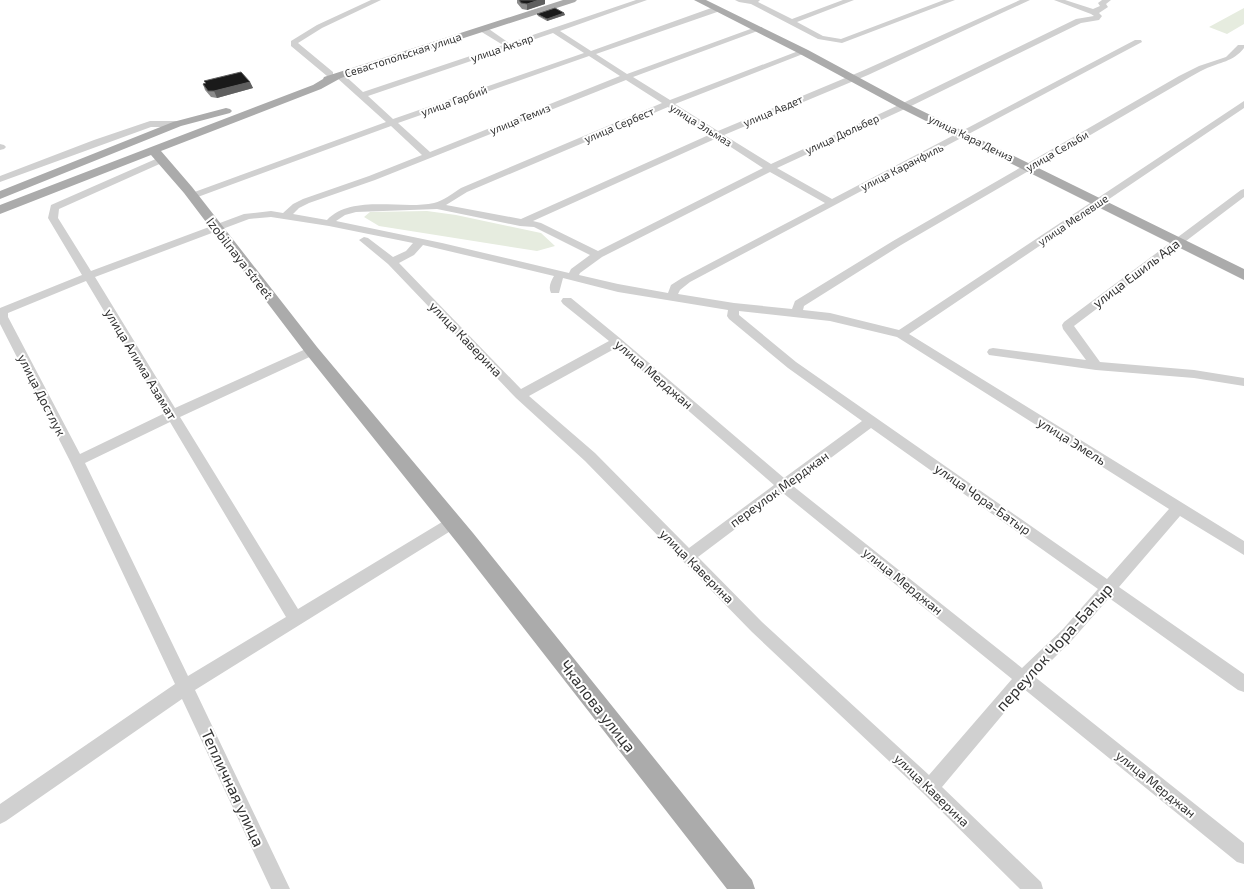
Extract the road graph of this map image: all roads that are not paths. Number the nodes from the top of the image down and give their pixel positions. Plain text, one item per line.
1 (377, 0) edge
2 (572, 0) edge
3 (644, 0) edge
4 (699, 0) edge
5 (739, 0) edge
6 (850, 0) edge
7 (951, 0) edge
8 (1026, 0) edge
9 (1058, 0) edge
10 (1107, 0) edge
11 (754, 1) edge
12 (717, 9) junction
13 (1094, 12) junction
14 (792, 21) junction
15 (483, 30) junction
16 (553, 30) junction
17 (759, 30) junction
18 (1138, 42) dead end
19 (509, 46) junction
20 (1241, 47) dead end
21 (804, 52) junction
22 (588, 53) junction
23 (335, 75) junction
24 (625, 77) junction
25 (851, 77) junction
26 (301, 87) junction
27 (361, 96) junction
28 (271, 104) junction
29 (668, 104) junction
30 (1244, 104) edge
31 (904, 106) junction
32 (222, 112) junction
33 (391, 123) junction
34 (177, 124) junction
35 (716, 135) junction
36 (964, 135) junction
37 (157, 155) junction
38 (428, 155) junction
39 (1029, 167) junction
40 (770, 168) junction
41 (0, 179) edge
42 (1244, 192) edge
43 (0, 195) edge
44 (192, 196) junction
45 (0, 202) edge
46 (832, 203) junction
47 (1098, 203) junction
48 (437, 206) junction
49 (0, 210) edge
50 (286, 216) junction
51 (329, 223) junction
52 (520, 223) junction
53 (217, 228) junction
54 (364, 240) dead end
55 (420, 242) junction
56 (1177, 242) junction
57 (598, 255) junction
58 (392, 262) junction
59 (560, 275) junction
60 (1244, 275) edge
61 (88, 276) junction
62 (572, 278) junction
63 (555, 290) dead end
64 (672, 297) junction
65 (567, 300) dead end
66 (734, 307) junction
67 (797, 313) junction
68 (1, 318) edge
69 (901, 334) junction
70 (617, 342) junction
71 (312, 351) junction
72 (993, 352) dead end
73 (1096, 366) junction
74 (1244, 382) edge
75 (520, 396) junction
76 (172, 415) junction
77 (871, 421) junction
78 (77, 461) junction
79 (784, 486) junction
80 (1179, 507) junction
81 (452, 523) junction
82 (1244, 549) edge
83 (687, 557) junction
84 (1108, 587) junction
85 (296, 619) junction
86 (1024, 677) junction
87 (1244, 684) edge
88 (185, 687) junction
89 (930, 788) junction
90 (0, 815) edge
91 (1244, 855) edge
92 (281, 889) edge
93 (743, 889) edge
94 (1034, 889) edge

1 - 23 street
2 - 15 main road, Севастопольская улица
3 - 16 street, улица Акъяр
4 - 12 main road, улица Кара Дениз
5 - 11 street
6 - 14 street
7 - 14 street
8 - 25 street, улица Авдет
9 - 13 street
10 - 13 street, улица Дюльбер
11 - 14 street
12 - 17 main road, улица Кара Дениз
12 - 22 street, улица Гарбий
13 - 31 street, улица Дюльбер
15 - 19 street
15 - 23 main road, Севастопольская улица
16 - 19 street, улица Акъяр
16 - 22 street, улица Эльмаз
17 - 21 main road, улица Кара Дениз
17 - 24 street, улица Темиз
18 - 36 street, улица Каранфиль
19 - 27 street, улица Акъяр
20 - 39 street, улица Сельби
21 - 25 main road, улица Кара Дениз
21 - 29 street, улица Сербест
22 - 24 street, улица Эльмаз
22 - 33 street, улица Гарбий
23 - 26 main road, Севастопольская улица
23 - 27 street
23 - 28 main road
24 - 29 street, улица Эльмаз
24 - 38 street, улица Темиз
25 - 31 main road, улица Кара Дениз
25 - 35 street, улица Авдет
26 - 28 main road
26 - 32 main road, Севастопольская улица
27 - 33 street
28 - 37 main road
29 - 35 street, улица Эльмаз
29 - 48 street, улица Сербест
30 - 47 street, улица Мелевше
31 - 36 main road, улица Кара Дениз
31 - 40 street, улица Дюльбер
32 - 34 main road
32 - 45 main road
33 - 38 street
33 - 44 street, улица Гарбий
34 - 41 street
34 - 43 main road
35 - 40 street, улица Эльмаз
35 - 52 street, улица Авдет
36 - 39 main road, улица Кара Дениз
36 - 46 street, улица Каранфиль
37 - 44 main road, Izobilnaya street
37 - 49 main road
37 - 61 street, улица Алима Азамат
38 - 50 street, улица Темиз
39 - 47 main road, улица Кара Дениз
39 - 67 street, улица Сельби
40 - 46 street, улица Эльмаз
40 - 57 street, улица Дюльбер
42 - 56 street, улица Ешиль Ада
44 - 53 main road, Izobilnaya street
46 - 64 street, улица Каранфиль
47 - 56 main road, улица Кара Дениз
47 - 69 street, улица Мелевше
48 - 51 street
48 - 52 street
50 - 51 street, улица Достлук
50 - 53 street, улица Достлук
51 - 55 street, улица Достлук
52 - 57 street
53 - 61 street, улица Достлук
53 - 71 main road, Izobilnaya street
54 - 58 street, улица Каверина
55 - 58 street
55 - 59 street, улица Достлук
56 - 60 main road, улица Кара Дениз
56 - 73 street, улица Ешиль Ада
57 - 62 street, улица Дюльбер
58 - 75 street, улица Каверина
59 - 62 street, улица Эмель
59 - 63 street
61 - 68 street, улица Достлук
61 - 76 street, улица Алима Азамат
62 - 64 street, улица Эмель
64 - 66 street, улица Эмель
65 - 70 street, улица Мерджан
66 - 67 street, улица Эмель
66 - 77 street, улица Чора-Батыр
67 - 69 street, улица Эмель
68 - 78 street, улица Достлук
69 - 80 street, улица Эмель
70 - 75 street
70 - 79 street, улица Мерджан
71 - 76 street
71 - 81 main road, Izobilnaya street
72 - 73 street
73 - 74 street
75 - 83 street, улица Каверина
76 - 78 street
76 - 85 street, улица Алима Азамат
77 - 79 street, переулок Мерджан
77 - 84 street, улица Чора-Батыр
78 - 88 street, улица Достлук
79 - 83 street, переулок Мерджан
79 - 86 street, улица Мерджан
80 - 82 street, улица Эмель
80 - 84 street, переулок Чора-Батыр
81 - 85 street
81 - 93 main road, Чкалова улица
83 - 89 street, улица Каверина
84 - 86 street, переулок Чора-Батыр
84 - 87 street, улица Чора-Батыр
85 - 88 street
86 - 89 street, переулок Чора-Батыр
86 - 91 street, улица Мерджан
88 - 90 street
88 - 92 street, Тепличная улица
89 - 94 street, улица Каверина

